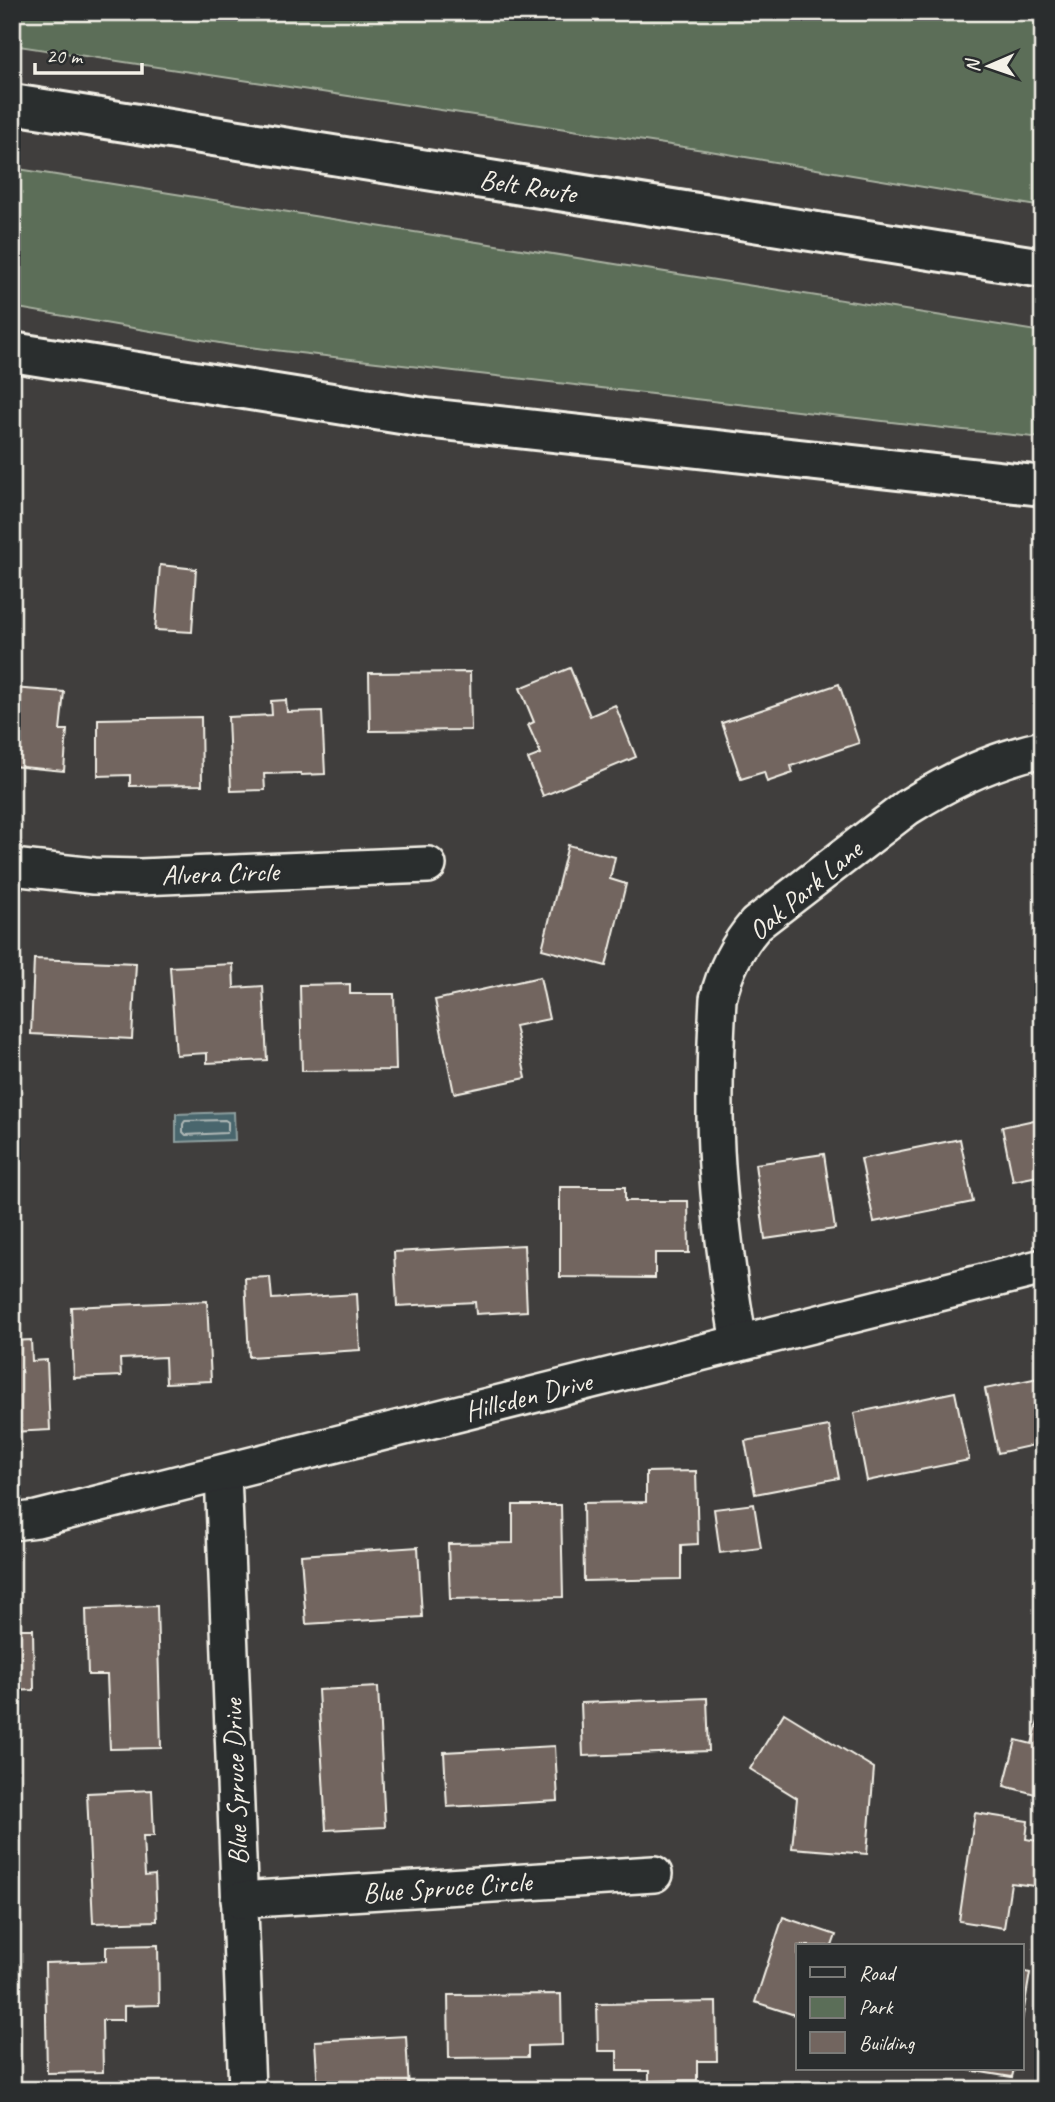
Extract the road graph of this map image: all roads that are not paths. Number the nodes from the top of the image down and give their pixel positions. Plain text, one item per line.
1 (12, 104) edge
2 (1043, 268) edge
3 (12, 352) edge
4 (1043, 485) edge
5 (1043, 749) edge
6 (428, 865) dead end
7 (12, 867) edge
8 (1043, 1267) edge
9 (739, 1343) junction
10 (223, 1473) junction
11 (12, 1522) edge
12 (654, 1874) dead end
13 (239, 1900) junction
14 (247, 2090) edge

1 - 2 highway, Belt Route
3 - 4 highway
5 - 9 street, Oak Park Lane
6 - 7 street, Alvera Circle
8 - 9 street, Hillsden Drive
9 - 10 street, Hillsden Drive
10 - 11 street, Hillsden Drive
10 - 13 street, Blue Spruce Drive
12 - 13 street, Blue Spruce Circle
13 - 14 street, Blue Spruce Drive

